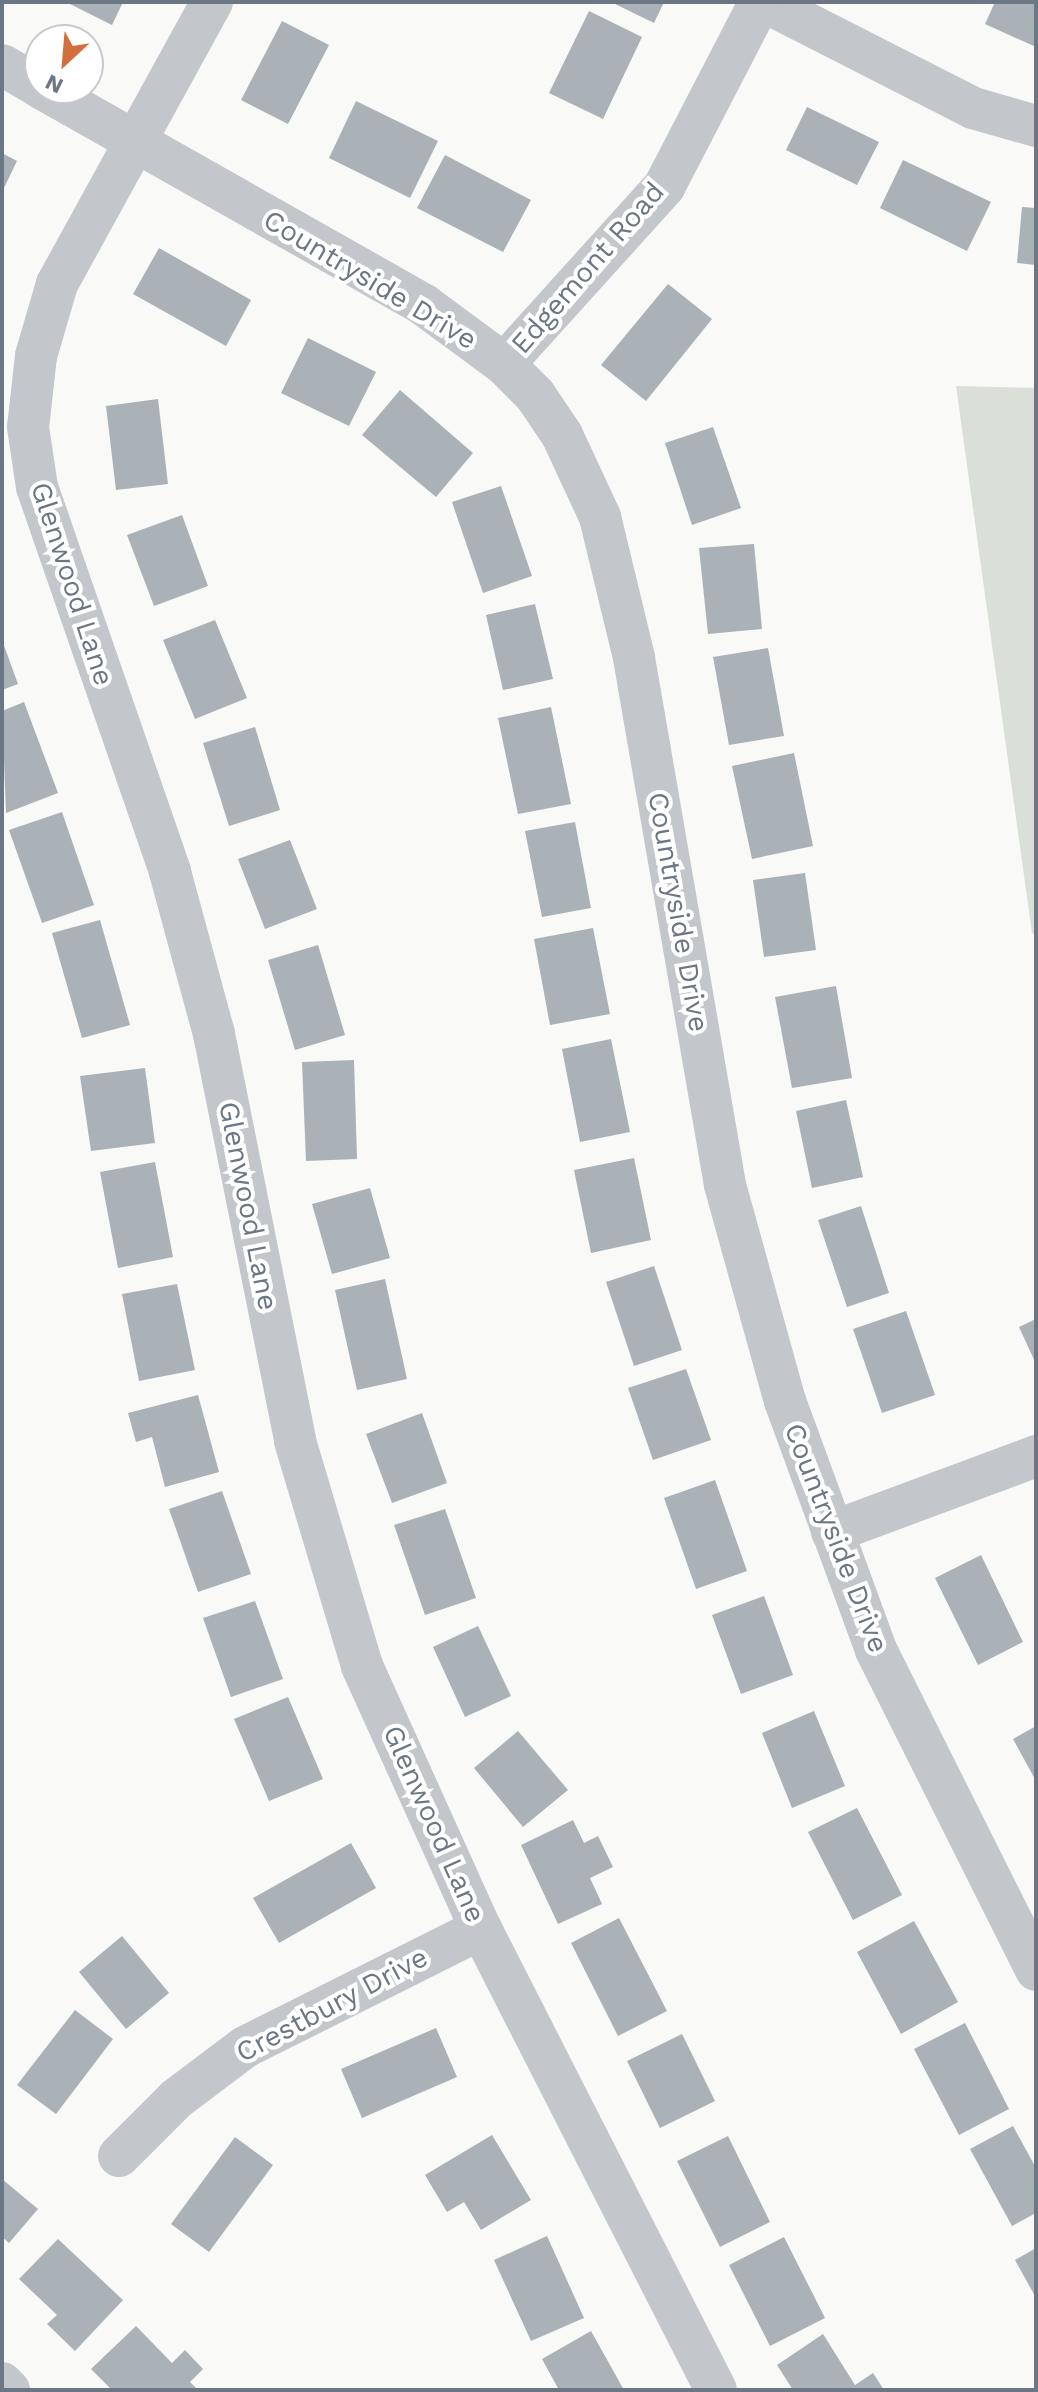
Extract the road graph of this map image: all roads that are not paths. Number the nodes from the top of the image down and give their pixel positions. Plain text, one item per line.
1 (212, 2) edge
2 (762, 2) edge
3 (2, 65) edge
4 (24, 78) edge
5 (69, 104) edge
6 (1036, 126) edge
7 (132, 140) junction
8 (504, 364) junction
9 (1036, 1456) edge
10 (832, 1532) junction
11 (481, 1929) junction
12 (1036, 1970) edge
13 (119, 2156) dead end
14 (2, 2383) edge
15 (9, 2390) edge
16 (716, 2390) edge

1 - 7 street, Glenwood Lane
2 - 6 street
2 - 8 street, Edgemont Road
3 - 4 street, Countryside Drive
5 - 7 street, Countryside Drive
7 - 8 street, Countryside Drive
7 - 11 street, Glenwood Lane
8 - 10 street, Countryside Drive
9 - 10 street
10 - 12 street, Countryside Drive
11 - 13 street, Crestbury Drive
11 - 16 street, Glenwood Lane
14 - 15 street

